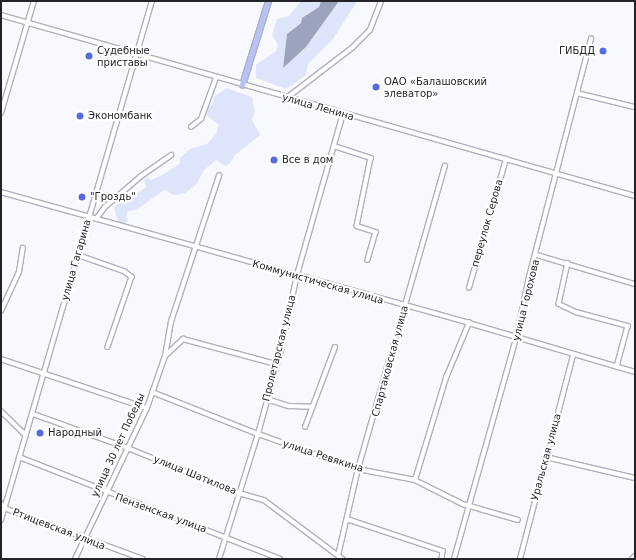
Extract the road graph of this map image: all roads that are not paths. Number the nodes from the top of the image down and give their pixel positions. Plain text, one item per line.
1 (34, 1) edge
2 (152, 1) edge
3 (268, 1) edge
4 (381, 1) edge
5 (1, 15) edge
6 (28, 23) junction
7 (591, 39) dead end
8 (136, 54) junction
9 (216, 78) junction
10 (242, 85) junction
11 (577, 93) junction
12 (288, 96) junction
13 (635, 107) edge
14 (1, 113) edge
15 (343, 114) junction
16 (191, 127) dead end
17 (334, 146) junction
18 (171, 156) dead end
19 (506, 158) junction
20 (445, 166) dead end
21 (557, 173) junction
22 (219, 176) dead end
23 (1, 192) edge
24 (635, 196) edge
25 (88, 216) junction
26 (96, 219) junction
27 (23, 248) dead end
28 (197, 248) junction
29 (78, 255) junction
30 (537, 255) junction
31 (368, 260) dead end
32 (568, 263) junction
33 (297, 275) junction
34 (635, 284) edge
35 (469, 288) dead end
36 (405, 307) junction
37 (1, 311) edge
38 (468, 322) junction
39 (516, 338) junction
40 (108, 347) dead end
41 (335, 347) dead end
42 (573, 355) junction
43 (165, 356) junction
44 (1, 359) edge
45 (276, 364) junction
46 (617, 367) junction
47 (44, 372) junction
48 (635, 372) edge
49 (152, 392) junction
50 (267, 399) junction
51 (147, 408) junction
52 (312, 408) junction
53 (1, 411) edge
54 (33, 414) junction
55 (305, 427) dead end
56 (258, 434) junction
57 (26, 435) junction
58 (128, 448) junction
59 (546, 457) junction
60 (19, 458) junction
61 (358, 469) junction
62 (635, 478) edge
63 (415, 480) junction
64 (106, 493) junction
65 (239, 493) junction
66 (1, 503) edge
67 (469, 506) junction
68 (4, 508) junction
69 (346, 519) junction
70 (1, 520) edge
71 (518, 520) dead end
72 (226, 537) junction
73 (83, 538) junction
74 (338, 556) junction
75 (635, 556) edge
76 (75, 559) edge
77 (143, 559) edge
78 (219, 559) edge
79 (280, 559) edge
80 (343, 559) edge
81 (442, 559) edge
82 (454, 559) edge
83 (520, 559) edge
84 (632, 559) edge

1 - 6 street
2 - 8 street, улица Гагарина
3 - 10 main road
4 - 12 street
5 - 6 street, улица Ленина
6 - 8 street, улица Ленина
6 - 14 street
7 - 11 street, улица Горохова
8 - 9 street, улица Ленина
8 - 25 street, улица Гагарина
9 - 10 street, улица Ленина
9 - 16 street
10 - 12 street, улица Ленина
11 - 13 street
11 - 21 street, улица Горохова
12 - 15 street, улица Ленина
15 - 17 street, Пролетарская улица
15 - 19 street, улица Ленина
17 - 31 street
17 - 33 street, Пролетарская улица
18 - 26 street
19 - 21 street, улица Ленина
19 - 35 street, переулок Серова
20 - 36 street, Спартаковская улица
21 - 24 street, улица Ленина
21 - 30 street, улица Горохова
22 - 28 street, улица 30 лет Победы
23 - 25 street, Коммунистическая улица
25 - 26 street, Коммунистическая улица
25 - 29 street, улица Гагарина
26 - 28 street, Коммунистическая улица
27 - 37 street
28 - 33 street, Коммунистическая улица
28 - 43 street, улица 30 лет Победы
29 - 40 street
29 - 47 street, улица Гагарина
30 - 32 street
30 - 39 street, улица Горохова
32 - 34 street
32 - 46 street
33 - 36 street, Коммунистическая улица
33 - 45 street, Пролетарская улица
36 - 38 street, Коммунистическая улица
36 - 61 street, Спартаковская улица
38 - 39 street, Коммунистическая улица
38 - 63 street
39 - 42 street, Коммунистическая улица
39 - 67 street, улица Горохова
41 - 52 street
42 - 46 street, Коммунистическая улица
42 - 59 street, Уральская улица
43 - 45 street
43 - 49 street, улица 30 лет Победы
44 - 47 street
45 - 50 street, Пролетарская улица
46 - 48 street, Коммунистическая улица
47 - 51 street
47 - 54 street, улица Гагарина
49 - 51 street, улица 30 лет Победы
49 - 56 street, улица Ревякина
50 - 52 street
50 - 56 street, Пролетарская улица
51 - 58 street, улица 30 лет Победы
52 - 55 street
53 - 57 street
54 - 57 street, улица Гагарина
54 - 58 street, улица Шатилова
56 - 61 street, улица Ревякина
56 - 65 street, Пролетарская улица
57 - 60 street, улица Гагарина
58 - 64 street, улица 30 лет Победы
58 - 65 street, улица Шатилова
59 - 62 street
59 - 83 street, Уральская улица
60 - 64 street, Пензенская улица
60 - 68 street, улица Гагарина
61 - 63 street, улица Ревякина
61 - 69 street, Спартаковская улица
63 - 67 street, улица Ревякина
64 - 72 street, Пензенская улица
64 - 73 street, улица 30 лет Победы
65 - 72 street, Пролетарская улица
65 - 74 street, улица Шатилова
66 - 68 street, Ртищевская улица
67 - 71 street, улица Ревякина
67 - 82 street, улица Горохова
68 - 70 street, улица Гагарина
68 - 73 street, Ртищевская улица
69 - 74 street, Спартаковская улица
69 - 81 street
72 - 78 street, Пролетарская улица
72 - 79 street, Пензенская улица
73 - 76 street, улица 30 лет Победы
73 - 77 street, Ртищевская улица
74 - 80 street, улица Шатилова
75 - 84 street

